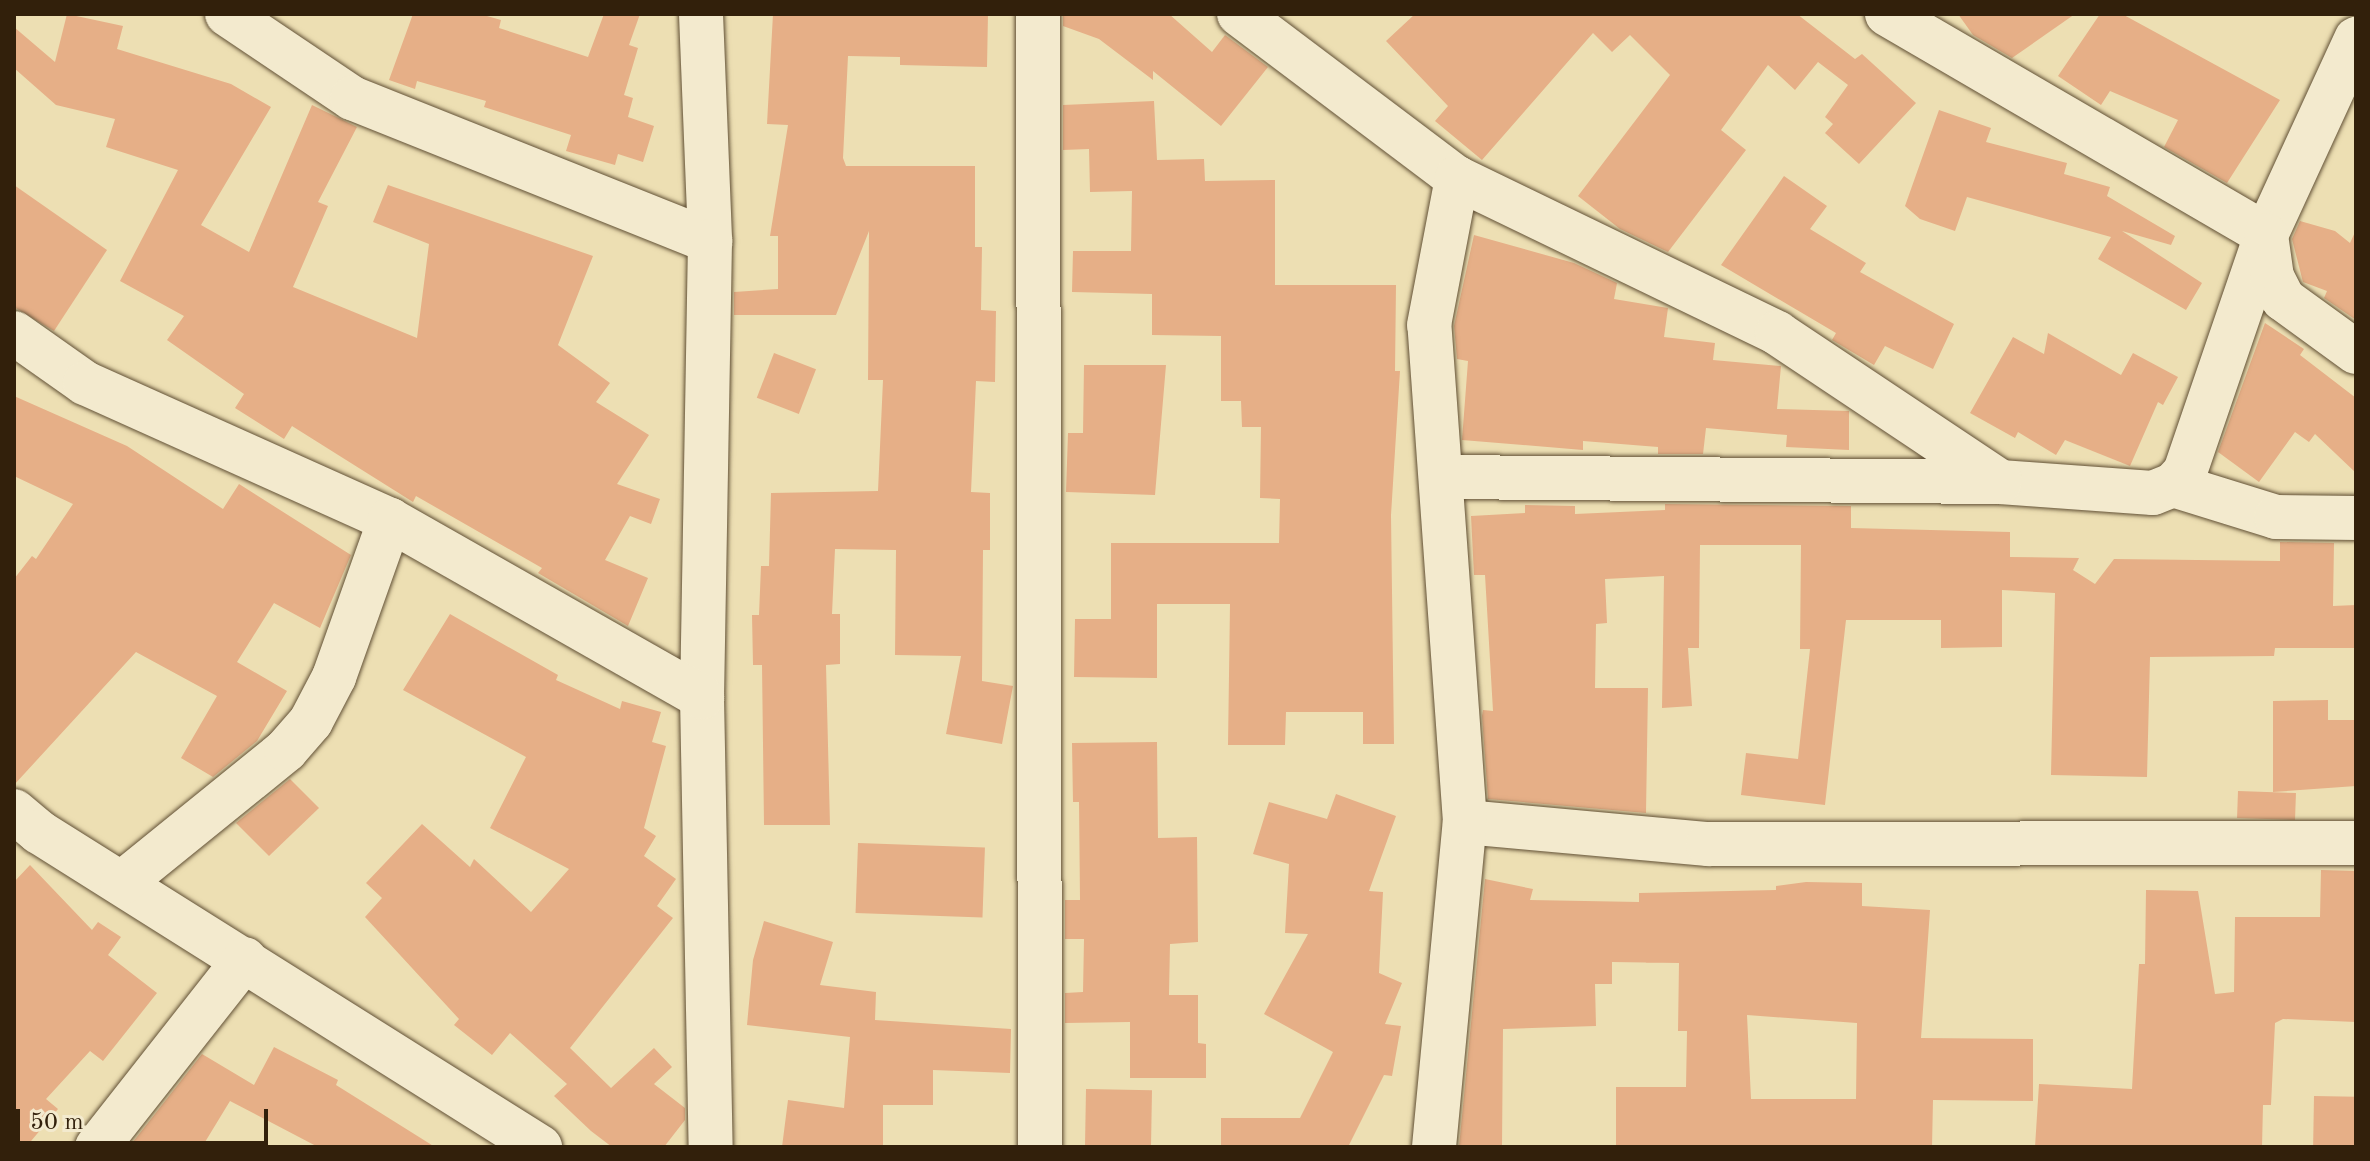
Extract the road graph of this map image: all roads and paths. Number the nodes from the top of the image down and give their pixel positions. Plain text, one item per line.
1 (227, 14) edge
2 (701, 14) edge
3 (1038, 14) edge
4 (1239, 14) edge
5 (1887, 14) edge
6 (2356, 39) edge
7 (1457, 178) junction
8 (710, 241) junction
9 (2263, 262) junction
10 (14, 333) edge
11 (2356, 352) edge
12 (1444, 477) junction
13 (2000, 482) junction
14 (2173, 485) junction
15 (2356, 518) edge
16 (390, 520) junction
17 (702, 697) junction
18 (14, 811) edge
19 (1465, 822) junction
20 (2356, 843) edge
21 (122, 883) junction
22 (245, 959) junction
23 (97, 1147) edge
24 (540, 1147) edge
25 (711, 1147) edge
26 (1040, 1147) edge
27 (1434, 1147) edge

1 - 8 street
2 - 8 street
3 - 26 street
4 - 7 street
5 - 9 street
6 - 9 street
7 - 12 street
7 - 13 street
8 - 17 street
9 - 11 street
9 - 14 street
10 - 16 street
12 - 13 street
12 - 19 street
13 - 14 street
14 - 15 street
16 - 17 street
16 - 21 street
17 - 25 street
18 - 21 street
19 - 20 street
19 - 27 street
21 - 22 street
22 - 23 street
22 - 24 street

